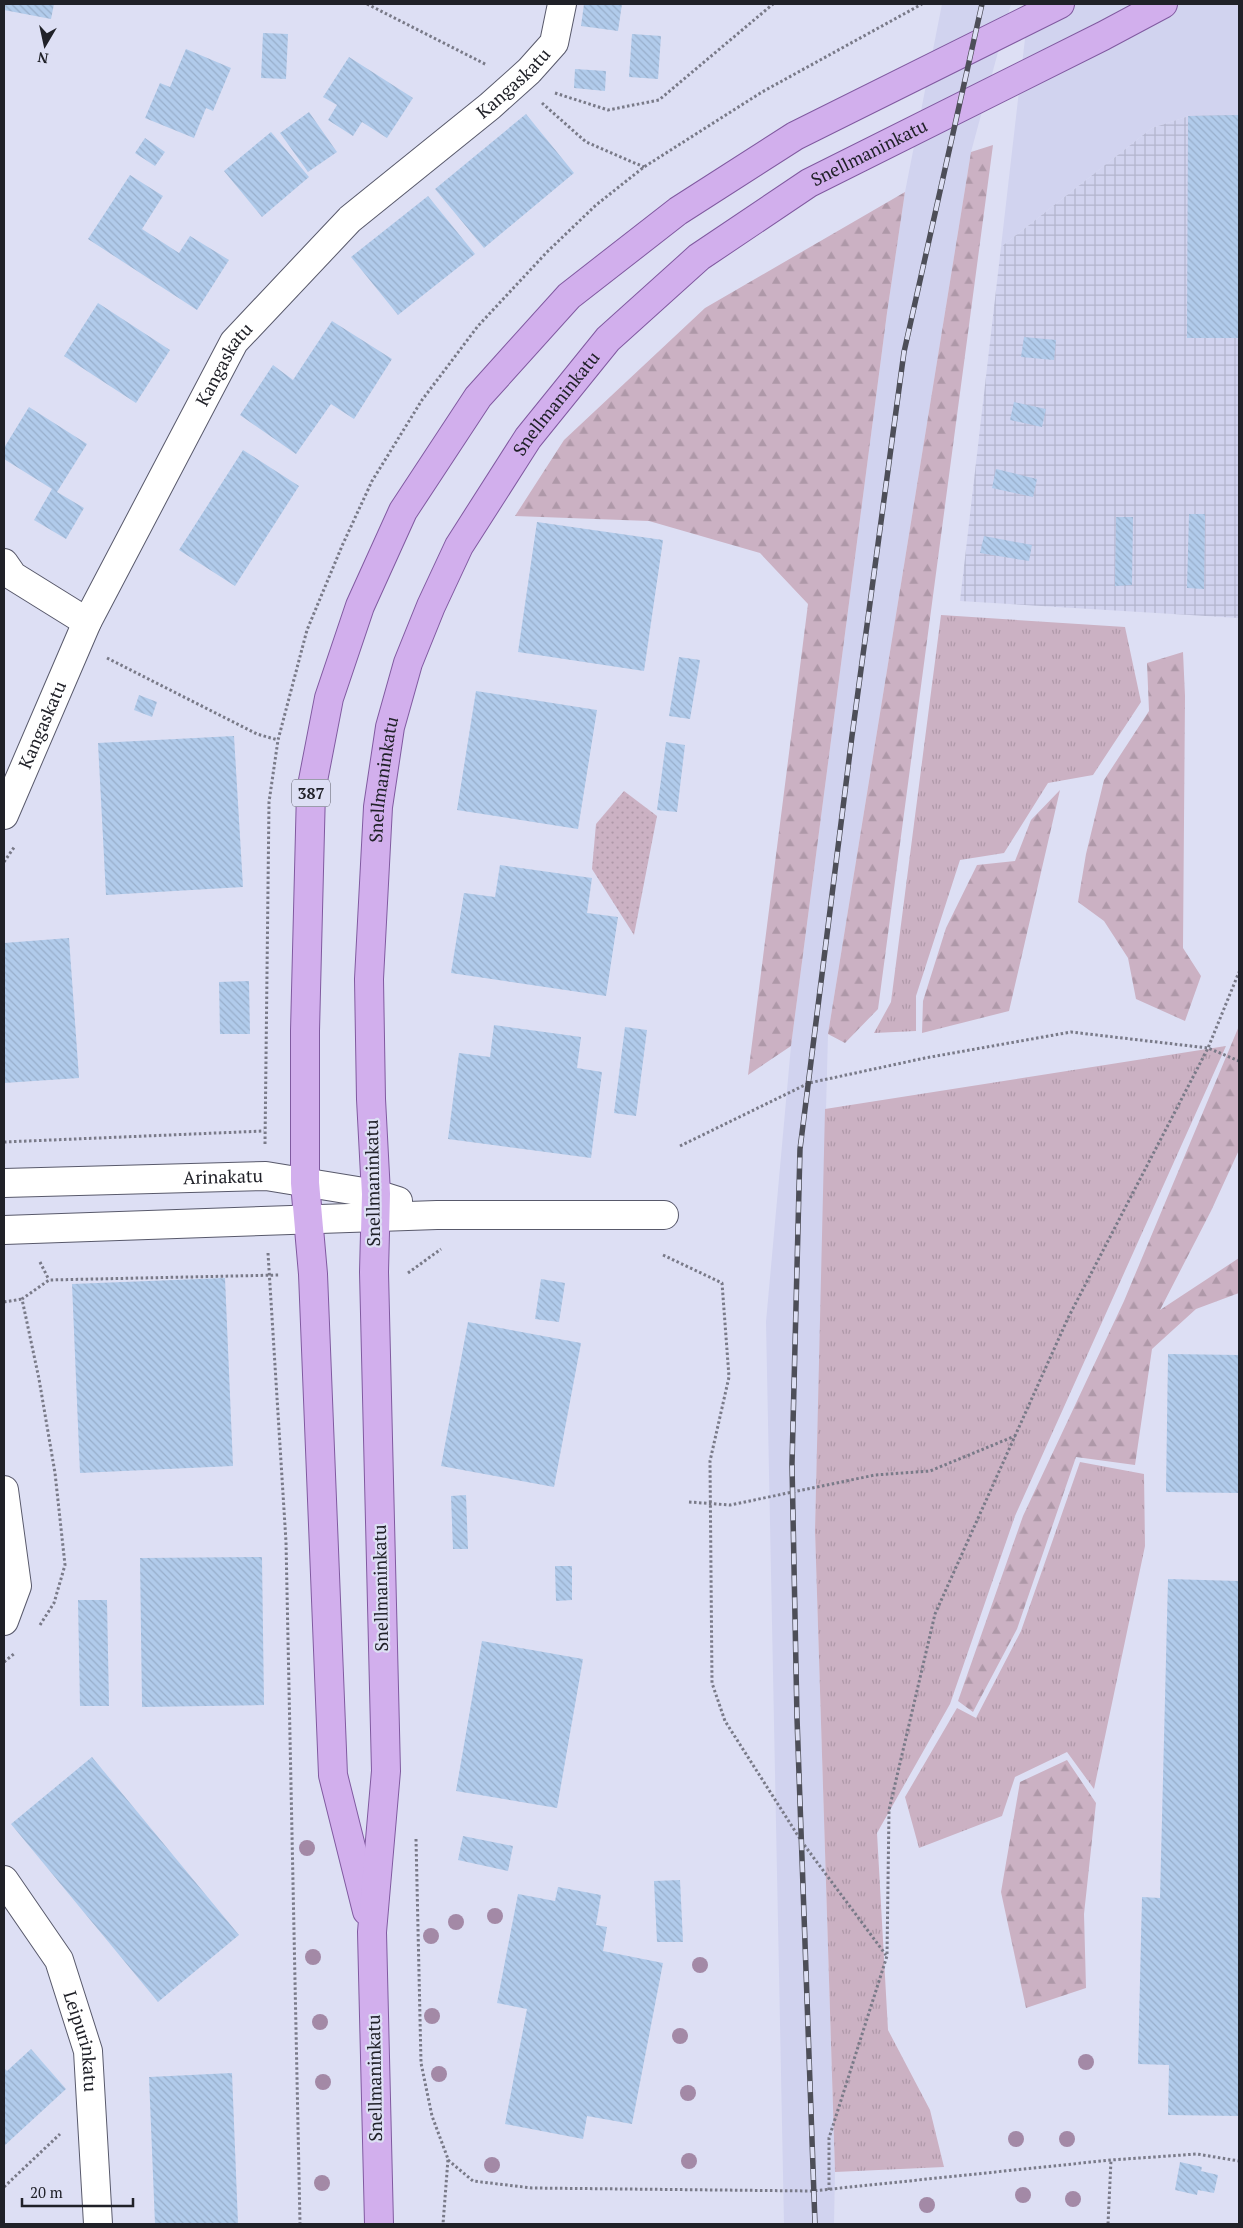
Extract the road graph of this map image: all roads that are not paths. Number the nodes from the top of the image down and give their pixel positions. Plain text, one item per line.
1 (562, 4) edge
2 (1060, 4) edge
3 (1163, 4) edge
4 (4, 563) edge
5 (87, 622) junction
6 (4, 815) edge
7 (4, 1183) edge
8 (305, 1183) junction
9 (376, 1205) junction
10 (664, 1215) dead end
11 (308, 1219) junction
12 (4, 1230) edge
13 (4, 1490) edge
14 (4, 1620) edge
15 (4, 1880) edge
16 (372, 1932) junction
17 (98, 2224) edge
18 (379, 2224) edge

1 - 5 street, Kangaskatu
2 - 8 main road, Snellmaninkatu / 387
3 - 9 main road, Snellmaninkatu
4 - 5 street
5 - 6 street, Kangaskatu
7 - 8 street, Arinakatu
8 - 9 street, Arinakatu
8 - 11 main road, Snellmaninkatu / 387
9 - 10 street, Arinakatu
9 - 11 street, Arinakatu
9 - 16 main road, Snellmaninkatu
11 - 12 street, Arinakatu
11 - 16 main road, Snellmaninkatu / 387
13 - 14 street
15 - 17 street, Leipurinkatu
16 - 18 main road, Snellmaninkatu

